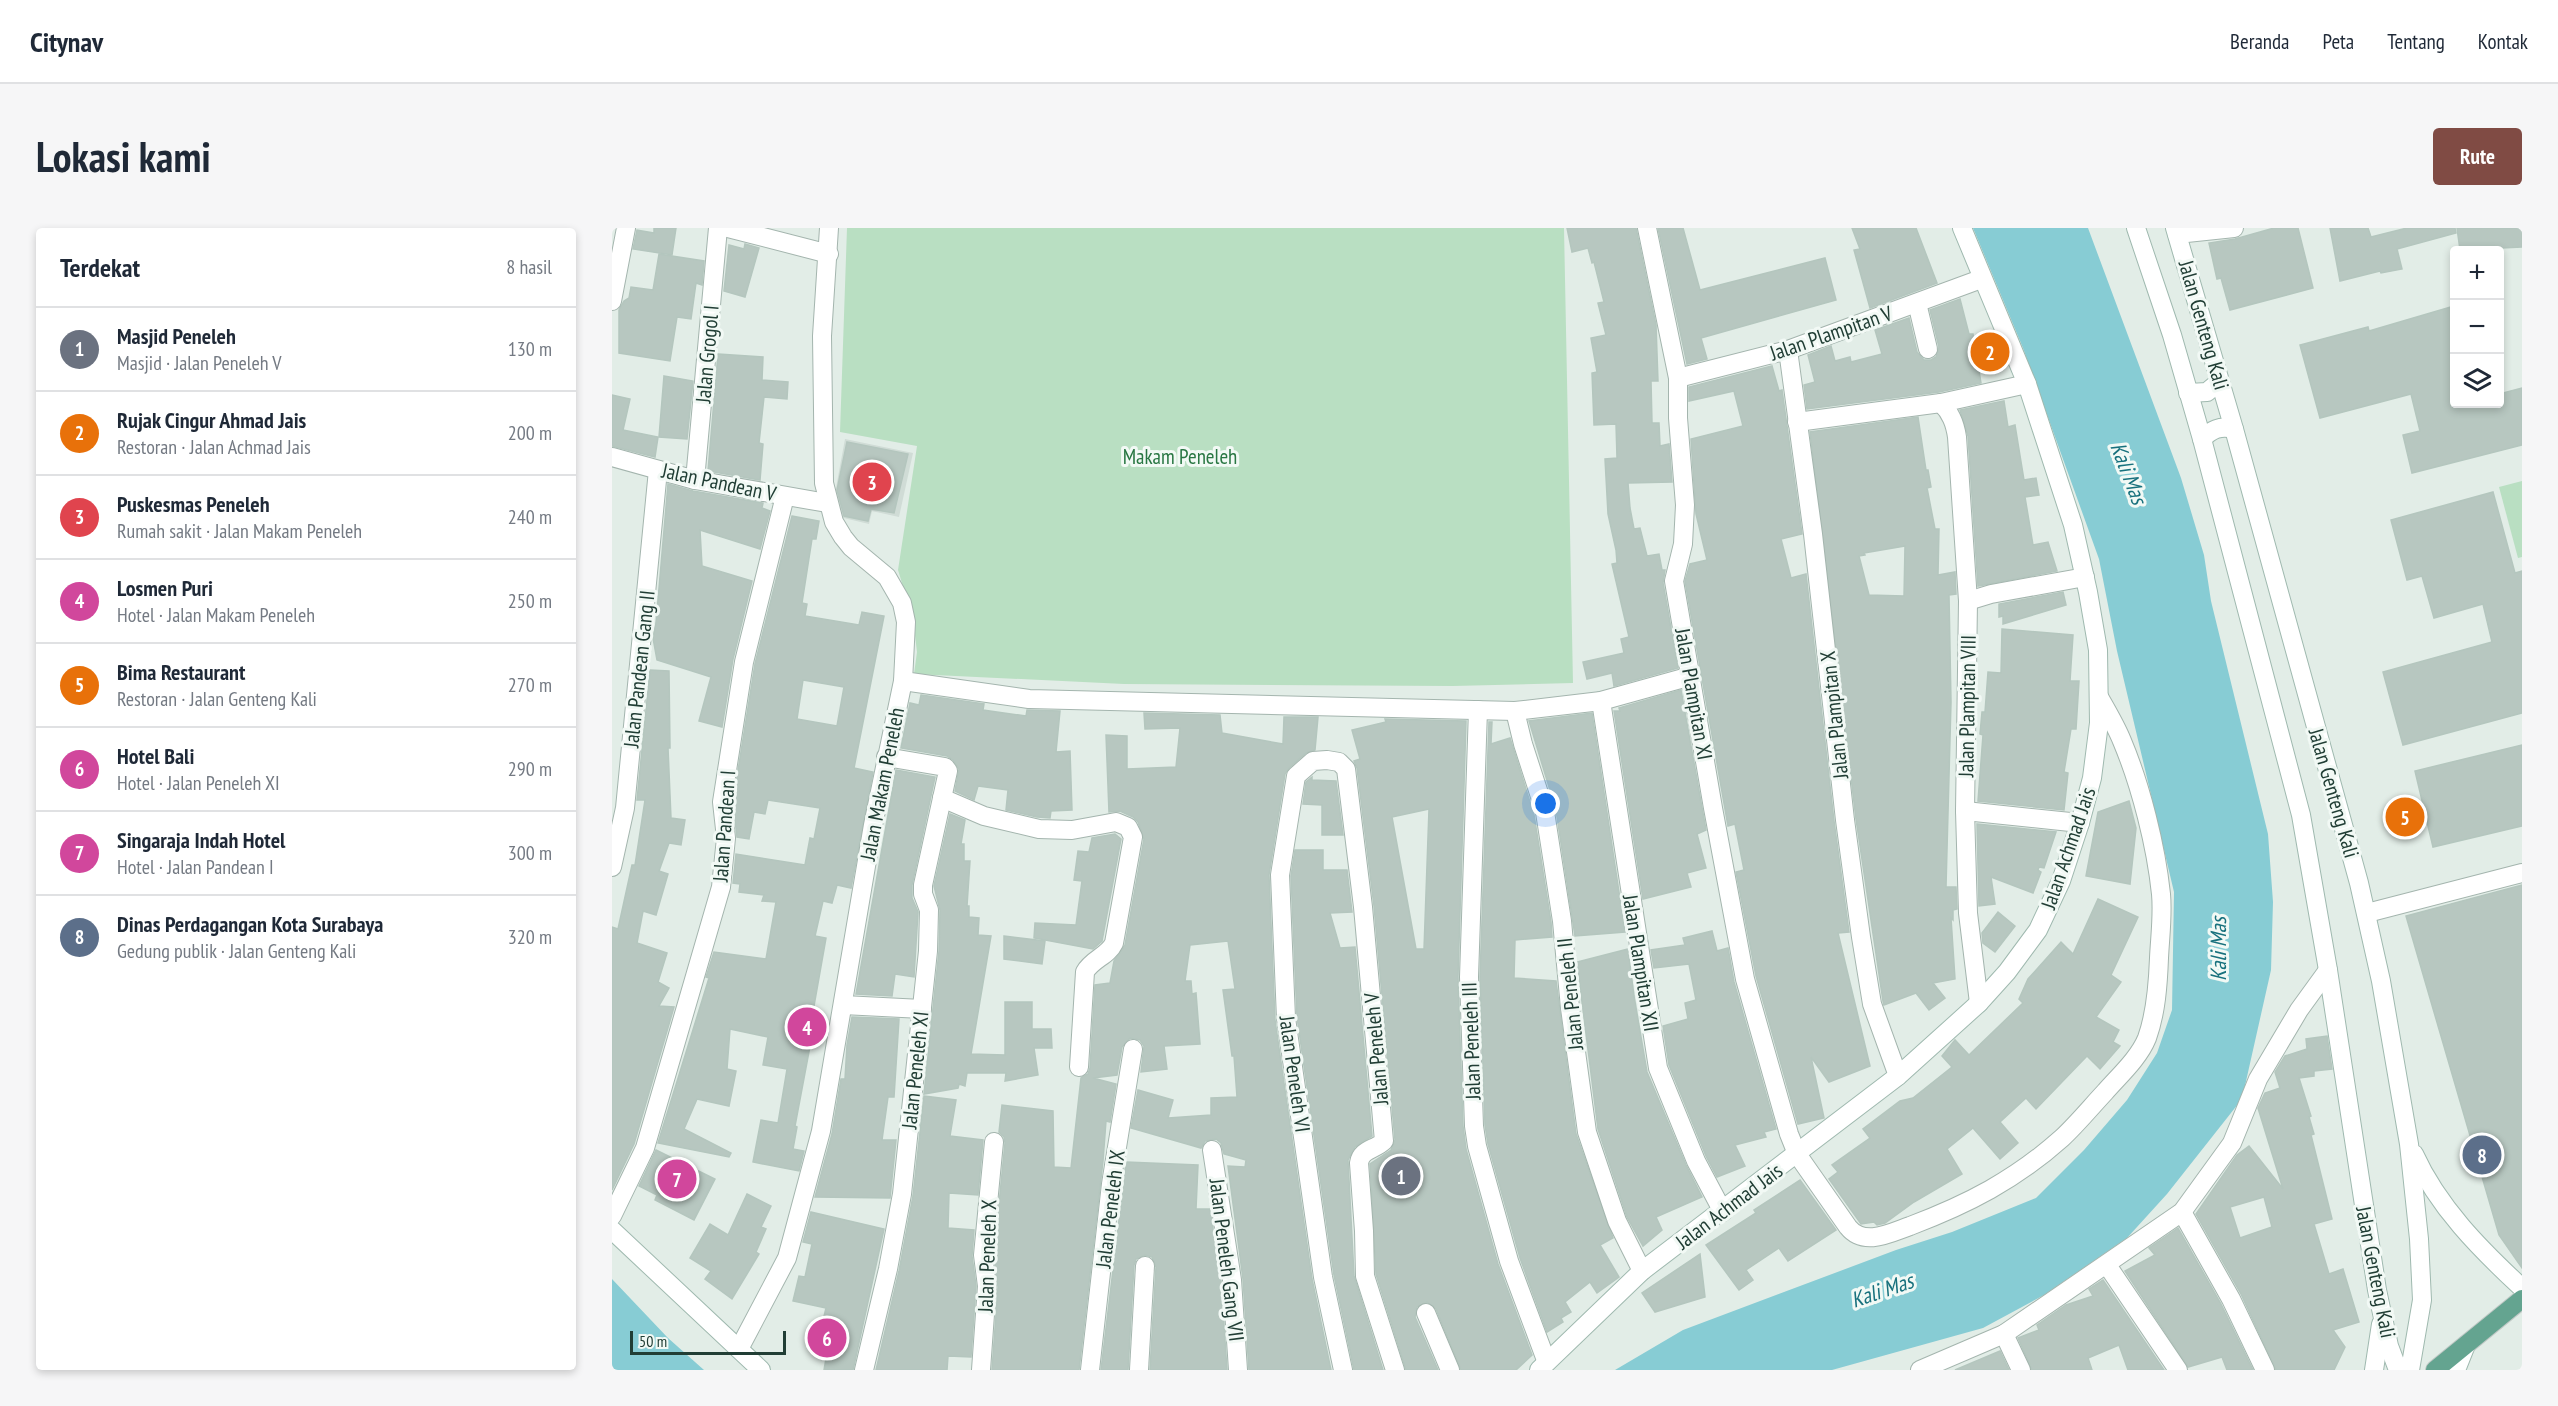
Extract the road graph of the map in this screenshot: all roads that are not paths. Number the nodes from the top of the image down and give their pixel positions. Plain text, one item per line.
1 (626, 228) edge
2 (718, 228) edge
3 (728, 228) edge
4 (829, 228) edge
5 (1647, 228) edge
6 (1962, 228) edge
7 (2136, 228) edge
8 (2234, 228) edge
9 (2176, 231) edge
10 (829, 254) junction
11 (1981, 279) junction
12 (612, 301) edge
13 (1917, 303) junction
14 (1928, 349) dead end
15 (1788, 350) junction
16 (1678, 378) junction
17 (2219, 382) junction
18 (2027, 384) junction
19 (2188, 393) junction
20 (1941, 403) junction
21 (1797, 422) junction
22 (2234, 429) junction
23 (2202, 439) junction
24 (612, 457) edge
25 (658, 470) junction
26 (695, 480) junction
27 (785, 496) junction
28 (827, 503) junction
29 (2085, 577) junction
30 (1968, 601) junction
31 (1691, 676) junction
32 (903, 681) junction
33 (2099, 697) junction
34 (1601, 701) junction
35 (1478, 710) junction
36 (1515, 711) junction
37 (886, 757) junction
38 (1296, 776) joint
39 (942, 798) junction
40 (1965, 811) junction
41 (2080, 823) junction
42 (612, 867) edge
43 (2522, 873) edge
44 (2367, 913) junction
45 (2328, 970) junction
46 (1979, 1003) junction
47 (843, 1005) junction
48 (922, 1009) junction
49 (1133, 1049) dead end
50 (1078, 1067) dead end
51 (1899, 1076) junction
52 (994, 1142) dead end
53 (2409, 1144) junction
54 (1212, 1150) dead end
55 (1797, 1154) junction
56 (1723, 1212) junction
57 (2182, 1212) junction
58 (612, 1216) edge
59 (612, 1230) edge
60 (2107, 1265) junction
61 (1145, 1266) dead end
62 (1642, 1271) junction
63 (2522, 1288) edge
64 (2522, 1299) edge
65 (1426, 1313) dead end
66 (2382, 1315) junction
67 (2004, 1334) junction
68 (2466, 1345) junction
69 (739, 1349) junction
70 (1543, 1365) edge
71 (761, 1370) edge
72 (864, 1370) edge
73 (981, 1370) edge
74 (1090, 1370) edge
75 (1138, 1370) edge
76 (1238, 1370) edge
77 (1343, 1370) edge
78 (1395, 1370) edge
79 (1449, 1370) edge
80 (1920, 1370) edge
81 (2021, 1370) edge
82 (2178, 1370) edge
83 (2265, 1370) edge
84 (2374, 1370) edge
85 (2398, 1370) edge
86 (2410, 1370) edge
87 (2435, 1370) edge
88 (2456, 1370) edge

1 - 12 street
2 - 26 street, Jalan Grogol I
3 - 10 street
4 - 10 street, Jalan Makam Peneleh
5 - 16 street, Jalan Plampitan XI
6 - 11 street, Jalan Achmad Jais
7 - 19 street, Jalan Genteng Kali
8 - 9 street
9 - 17 street, Jalan Genteng Kali
10 - 28 street, Jalan Makam Peneleh
11 - 13 street, Jalan Plampitan V
11 - 18 street, Jalan Achmad Jais
13 - 14 street
13 - 15 street, Jalan Plampitan V
15 - 16 street, Jalan Plampitan V
15 - 21 street, Jalan Plampitan X
16 - 31 street, Jalan Plampitan XI
17 - 19 street
17 - 22 street, Jalan Genteng Kali
18 - 20 street
18 - 29 street, Jalan Achmad Jais
19 - 23 street, Jalan Genteng Kali
20 - 21 street
20 - 30 street, Jalan Plampitan VIII
21 - 51 street, Jalan Plampitan X
22 - 23 street
22 - 44 street, Jalan Genteng Kali
23 - 45 street, Jalan Genteng Kali
24 - 25 street, Jalan Pandean V
25 - 26 street, Jalan Pandean V
25 - 42 street, Jalan Pandean Gang II
26 - 27 street, Jalan Pandean V
27 - 28 street, Jalan Pandean V
27 - 58 street, Jalan Pandean I
28 - 32 street, Jalan Makam Peneleh
29 - 30 street
29 - 33 street, Jalan Achmad Jais
30 - 40 street, Jalan Plampitan VIII
31 - 34 street
31 - 55 street, Jalan Plampitan XI
32 - 35 street
32 - 37 street, Jalan Makam Peneleh
33 - 41 street, Jalan Achmad Jais
33 - 55 street, Jalan Plampitan XI
34 - 36 street
34 - 56 street, Jalan Plampitan XII
35 - 36 street
35 - 70 street, Jalan Peneleh III
36 - 62 street, Jalan Peneleh II
37 - 39 street, Jalan Peneleh XI
37 - 47 street, Jalan Makam Peneleh
38 - 77 street, Jalan Peneleh VI
38 - 78 street, Jalan Peneleh V
39 - 48 street, Jalan Peneleh XI
39 - 50 street
40 - 41 street
40 - 46 street, Jalan Plampitan VIII
41 - 46 street, Jalan Achmad Jais
43 - 44 street
44 - 53 street, Jalan Genteng Kali
45 - 57 street
45 - 66 street, Jalan Genteng Kali
46 - 51 street, Jalan Achmad Jais
47 - 48 street
47 - 69 street, Jalan Makam Peneleh
48 - 72 street, Jalan Peneleh XI
49 - 74 street, Jalan Peneleh IX
51 - 55 street, Jalan Achmad Jais
52 - 73 street, Jalan Peneleh X
53 - 63 street
53 - 86 street, Jalan Genteng Kali
54 - 76 street, Jalan Peneleh Gang VII
55 - 56 street, Jalan Achmad Jais
56 - 62 street, Jalan Achmad Jais
57 - 60 street
57 - 83 street
59 - 69 street
60 - 67 street
60 - 82 street
61 - 75 street
62 - 70 street, Jalan Achmad Jais
64 - 68 main road
65 - 79 street
66 - 84 street
66 - 85 street, Jalan Genteng Kali
67 - 80 street
67 - 81 street
68 - 87 main road
68 - 88 street
69 - 71 street

